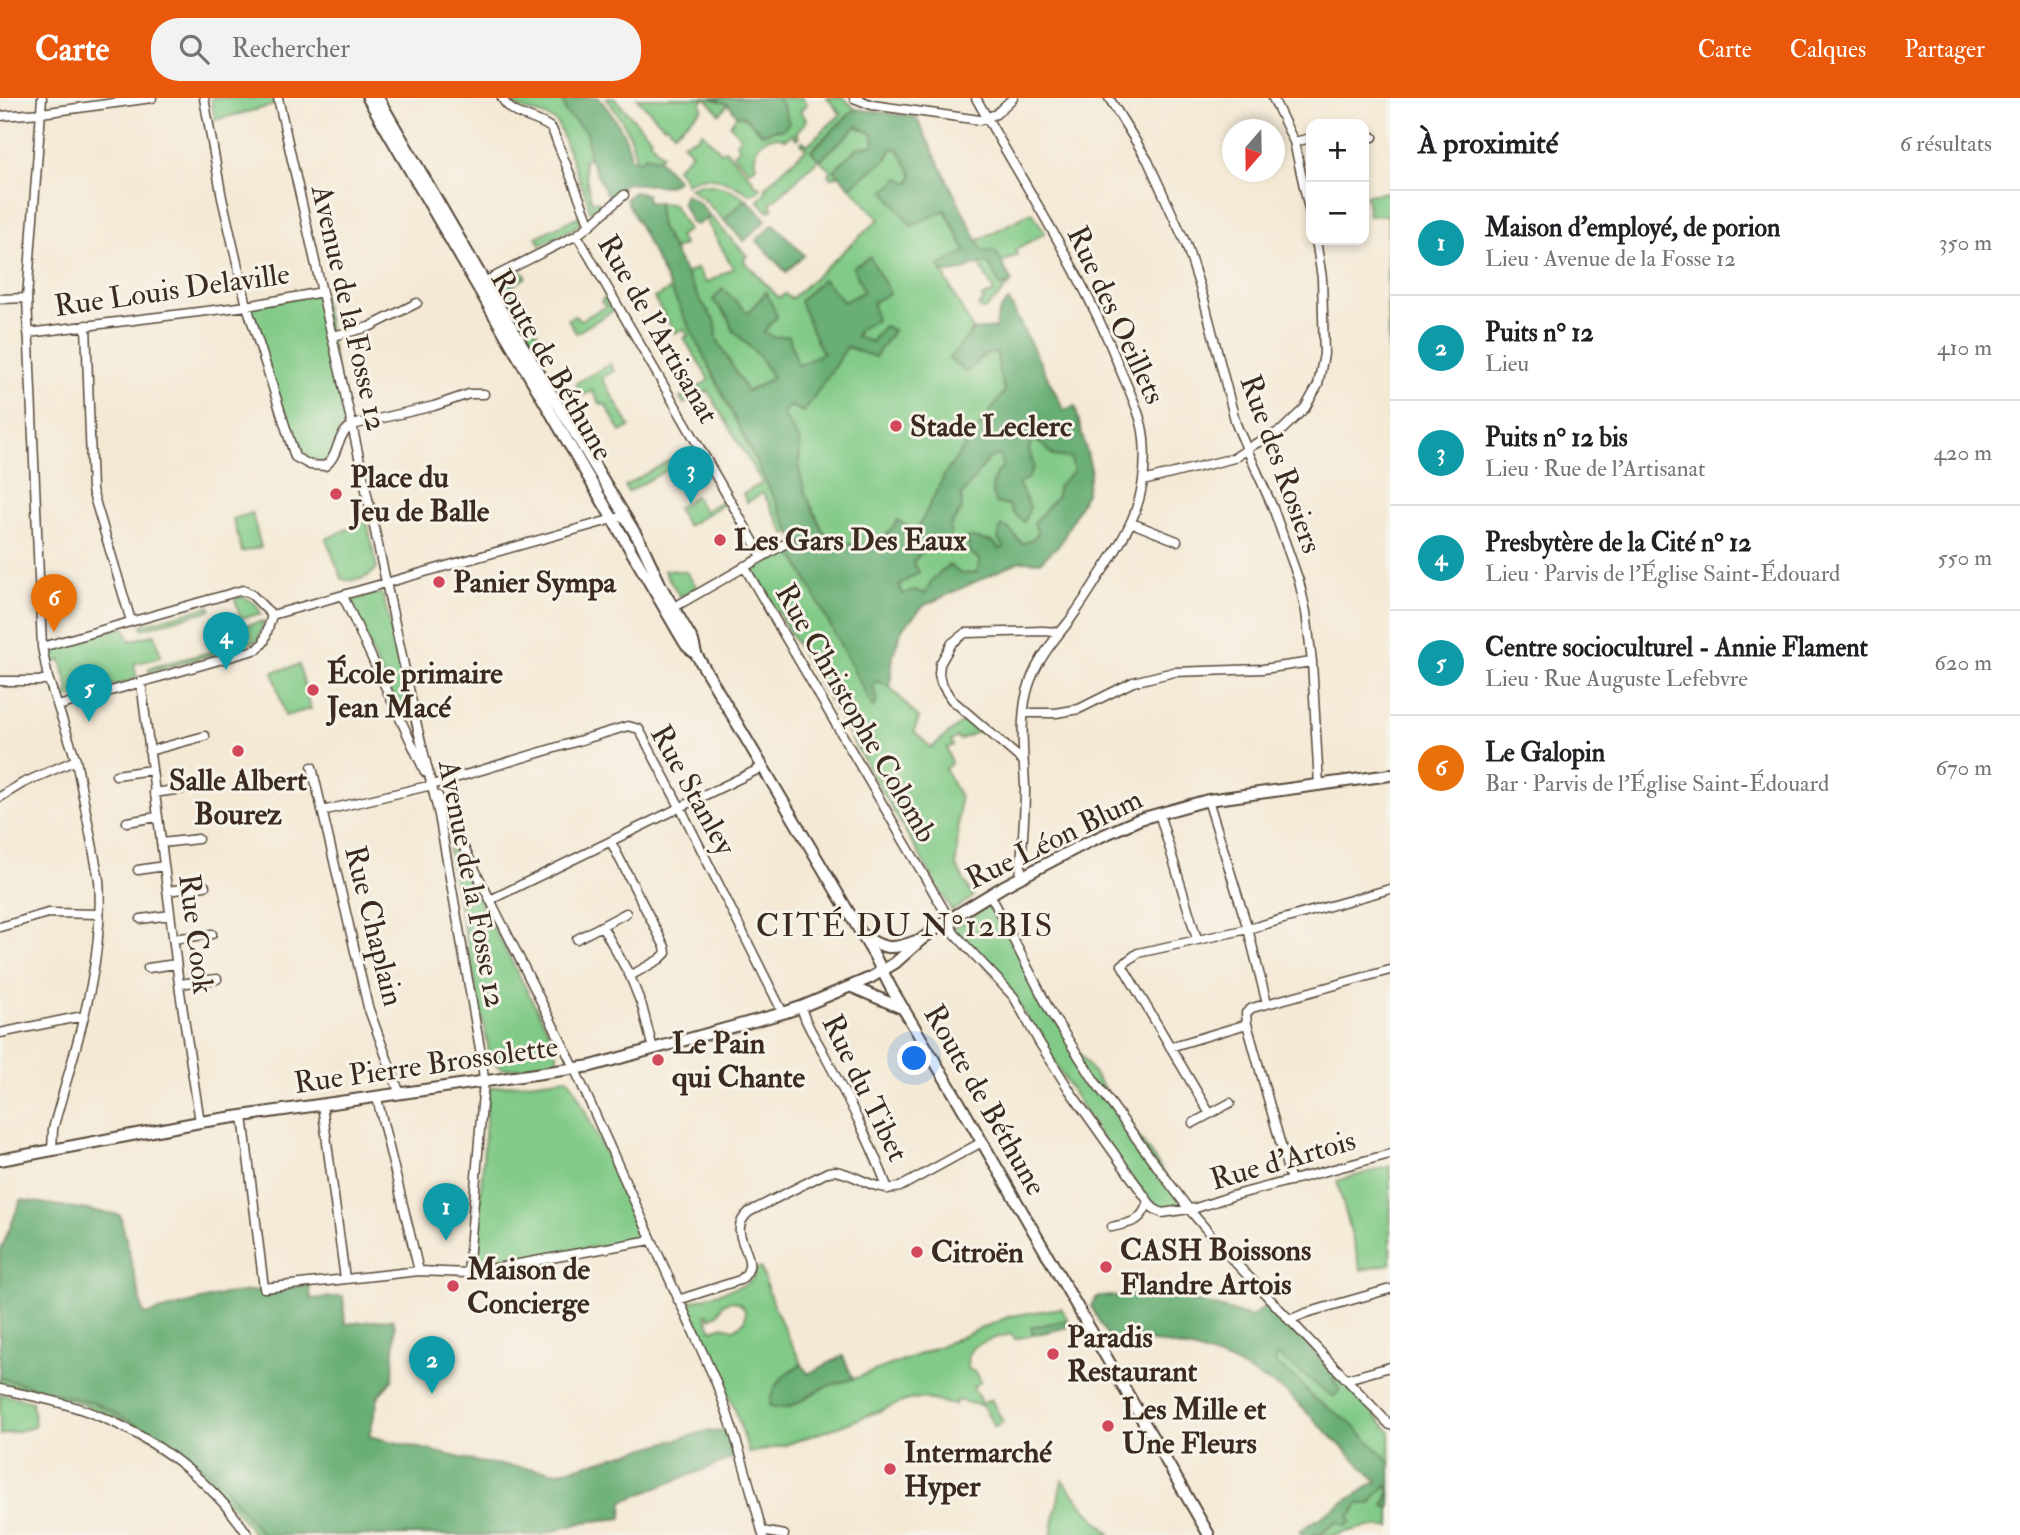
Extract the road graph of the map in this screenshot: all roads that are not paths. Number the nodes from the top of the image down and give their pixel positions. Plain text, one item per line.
1 (42, 98) edge
2 (152, 98) edge
3 (204, 98) edge
4 (278, 98) edge
5 (368, 98) edge
6 (378, 98) edge
7 (502, 98) edge
8 (854, 98) edge
9 (976, 98) edge
10 (1013, 98) edge
11 (1109, 98) edge
12 (1273, 98) edge
13 (41, 113) junction
14 (0, 116) edge
15 (988, 118) junction
16 (1369, 136) edge
17 (1373, 138) dead end
18 (1306, 139) edge
19 (1294, 142) junction
20 (624, 195) dead end
21 (1306, 196) edge
22 (590, 225) junction
23 (577, 235) junction
24 (1317, 245) edge
25 (480, 284) junction
26 (322, 292) junction
27 (27, 298) junction
28 (0, 299) edge
29 (416, 303) dead end
30 (247, 306) junction
31 (86, 325) junction
32 (28, 333) junction
33 (332, 336) junction
34 (484, 394) dead end
35 (352, 425) junction
36 (1246, 449) junction
37 (1143, 481) junction
38 (619, 517) junction
39 (1132, 523) junction
40 (790, 541) dead end
41 (1177, 541) dead end
42 (762, 556) junction
43 (744, 566) junction
44 (386, 582) junction
45 (342, 596) junction
46 (670, 609) junction
47 (272, 615) junction
48 (131, 621) junction
49 (1060, 632) junction
50 (42, 647) junction
51 (1312, 662) junction
52 (48, 678) junction
53 (0, 681) edge
54 (141, 682) junction
55 (58, 706) junction
56 (1024, 713) junction
57 (205, 737) dead end
58 (149, 751) junction
59 (76, 760) junction
60 (1023, 761) junction
61 (312, 766) dead end
62 (763, 767) junction
63 (152, 770) junction
64 (116, 775) dead end
65 (1390, 775) edge
66 (432, 785) junction
67 (1319, 785) junction
68 (183, 789) dead end
69 (154, 793) junction
70 (0, 797) edge
71 (1208, 800) junction
72 (681, 809) junction
73 (322, 811) junction
74 (1158, 813) junction
75 (158, 817) junction
76 (127, 822) dead end
77 (198, 839) dead end
78 (611, 842) junction
79 (161, 843) junction
80 (164, 866) junction
81 (138, 870) dead end
82 (1020, 878) junction
83 (205, 886) dead end
84 (1390, 889) edge
85 (167, 891) junction
86 (990, 894) junction
87 (490, 900) junction
88 (99, 914) junction
89 (626, 914) dead end
90 (170, 915) junction
91 (141, 919) dead end
92 (948, 920) junction
93 (602, 926) junction
94 (0, 927) edge
95 (1248, 929) junction
96 (860, 932) junction
97 (212, 934) dead end
98 (173, 939) junction
99 (577, 939) dead end
100 (922, 939) junction
101 (1197, 939) junction
102 (176, 964) junction
103 (148, 968) dead end
104 (882, 970) junction
105 (1390, 970) edge
106 (630, 976) junction
107 (217, 979) dead end
108 (179, 984) junction
109 (852, 987) junction
110 (1267, 1004) junction
111 (801, 1007) junction
112 (904, 1009) junction
113 (783, 1013) junction
114 (83, 1016) junction
115 (1247, 1024) junction
116 (0, 1033) edge
117 (1170, 1048) junction
118 (653, 1049) junction
119 (574, 1069) junction
120 (484, 1080) junction
121 (400, 1094) junction
122 (377, 1098) junction
123 (1230, 1103) dead end
124 (322, 1105) junction
125 (1210, 1114) junction
126 (243, 1116) junction
127 (200, 1122) junction
128 (1194, 1123) dead end
129 (982, 1142) junction
130 (52, 1151) junction
131 (1390, 1154) edge
132 (0, 1160) edge
133 (1291, 1181) junction
134 (888, 1189) junction
135 (1148, 1202) junction
136 (1188, 1208) junction
137 (1112, 1227) dead end
138 (651, 1240) junction
139 (419, 1271) junction
140 (468, 1273) junction
141 (345, 1279) junction
142 (1390, 1289) edge
143 (678, 1300) junction
144 (1289, 1320) junction
145 (1390, 1367) edge
146 (1347, 1379) junction
147 (0, 1389) edge
148 (1390, 1425) edge
149 (762, 1533) edge
150 (248, 1535) edge
151 (784, 1535) edge
152 (1209, 1535) edge

1 - 13 street
2 - 13 street
3 - 30 street
4 - 26 street, Avenue de la Fosse 12
5 - 25 main road, Route de Béthune
6 - 25 main road, Route de Béthune
7 - 22 street
8 - 15 street
9 - 15 street, Rue des Oeillets
10 - 15 street
11 - 36 street, Rue des Rosiers
12 - 19 street
13 - 14 street
13 - 27 street
15 - 37 street, Rue des Oeillets
16 - 17 street
18 - 19 street
19 - 21 street
20 - 22 street, Rue de l'Artisanat
22 - 23 street, Rue de l'Artisanat
23 - 25 street, Rue de l'Artisanat
23 - 42 street, Rue de l'Artisanat
24 - 36 street
25 - 38 main road, Route de Béthune
26 - 30 street, Rue Louis Delaville
26 - 33 street, Avenue de la Fosse 12
27 - 28 street
27 - 32 street
29 - 33 street
30 - 31 street, Rue Louis Delaville
30 - 35 street
31 - 32 street, Rue Louis Delaville
31 - 48 street
32 - 50 street
33 - 35 street, Avenue de la Fosse 12
34 - 35 street
35 - 44 street, Avenue de la Fosse 12
36 - 37 street
36 - 51 street, Rue des Rosiers
37 - 39 street, Rue des Oeillets
38 - 44 street
38 - 46 main road, Route de Béthune
39 - 41 street
39 - 49 street, Rue des Oeillets
40 - 42 street
42 - 43 street
43 - 46 street
43 - 92 street, Rue Christophe Colomb
44 - 45 street
44 - 66 street, Avenue de la Fosse 12
45 - 47 street
45 - 66 street
46 - 62 main road, Route de Béthune
47 - 48 street
47 - 54 street
48 - 50 street
49 - 56 street, Rue des Oeillets
49 - 60 street
50 - 52 street
51 - 56 street
51 - 67 street, Rue des Rosiers
52 - 53 street
52 - 55 street
54 - 55 street
54 - 58 street, Rue Cook
55 - 59 street
56 - 60 street, Rue des Oeillets
57 - 58 street
58 - 63 street, Rue Cook
59 - 70 street
59 - 88 street
60 - 82 street, Rue des Oeillets
61 - 73 street, Rue Chaplain
62 - 72 street
62 - 96 main road, Route de Béthune
63 - 64 street
63 - 69 street, Rue Cook
65 - 67 main road, Rue Léon Blum
66 - 72 street, Rue Stanley
66 - 73 street, Rue Stanley
66 - 87 street
66 - 120 street, Avenue de la Fosse 12
67 - 71 main road, Rue Léon Blum
68 - 69 street
69 - 75 street, Rue Cook
71 - 74 main road, Rue Léon Blum
71 - 95 street
72 - 78 street
72 - 113 street, Rue Stanley
73 - 121 street, Rue Chaplain
74 - 82 main road, Rue Léon Blum
74 - 101 street
75 - 76 street
75 - 79 street, Rue Cook
77 - 79 street
78 - 87 street
78 - 106 street
79 - 80 street, Rue Cook
80 - 81 street
80 - 85 street, Rue Cook
82 - 86 main road, Rue Léon Blum
83 - 85 street
84 - 95 street
85 - 90 street, Rue Cook
86 - 92 main road, Rue Léon Blum
86 - 136 street
87 - 119 street
88 - 94 street
88 - 114 street
89 - 93 street
90 - 91 street
90 - 98 street, Rue Cook
92 - 100 main road, Rue Léon Blum
92 - 135 street, Rue Christophe Colomb
93 - 99 street
93 - 106 street
95 - 101 street
95 - 110 street
96 - 100 main road
96 - 104 main road, Route de Béthune
97 - 98 street
98 - 102 street, Rue Cook
100 - 104 main road, Rue Léon Blum
101 - 117 street
102 - 103 street
102 - 108 street, Rue Cook
104 - 109 main road, Rue Pierre Brossolette
104 - 112 main road, Route de Béthune
105 - 110 street
106 - 118 street
107 - 108 street
108 - 127 street, Rue Cook
109 - 111 main road, Rue Pierre Brossolette
109 - 112 main road
110 - 115 street
111 - 113 main road, Rue Pierre Brossolette
111 - 134 street, Rue du Tibet
112 - 129 main road, Route de Béthune
113 - 118 main road, Rue Pierre Brossolette
114 - 116 street
114 - 130 street
115 - 117 street
115 - 133 street
117 - 125 street
118 - 119 main road, Rue Pierre Brossolette
119 - 120 main road, Rue Pierre Brossolette
119 - 138 street
120 - 121 main road, Rue Pierre Brossolette
120 - 140 street, Avenue de la Fosse 12
121 - 122 main road, Rue Pierre Brossolette
122 - 124 main road, Rue Pierre Brossolette
122 - 139 street
123 - 125 street
124 - 126 main road, Rue Pierre Brossolette
124 - 141 street
125 - 128 street
126 - 127 main road, Rue Pierre Brossolette
126 - 141 street
127 - 130 main road, Rue Pierre Brossolette
129 - 134 street, Rue du Tibet
129 - 152 main road, Route de Béthune
130 - 132 main road, Rue Pierre Brossolette
131 - 133 street, Rue d'Artois
133 - 136 street, Rue d'Artois
134 - 143 street, Rue du Tibet
135 - 136 street, Rue d'Artois
135 - 137 street
136 - 144 street
138 - 140 street
138 - 143 street
139 - 140 street
139 - 141 street
142 - 144 street
143 - 149 street
144 - 146 street
145 - 146 street
146 - 148 street
147 - 150 street
149 - 151 street

